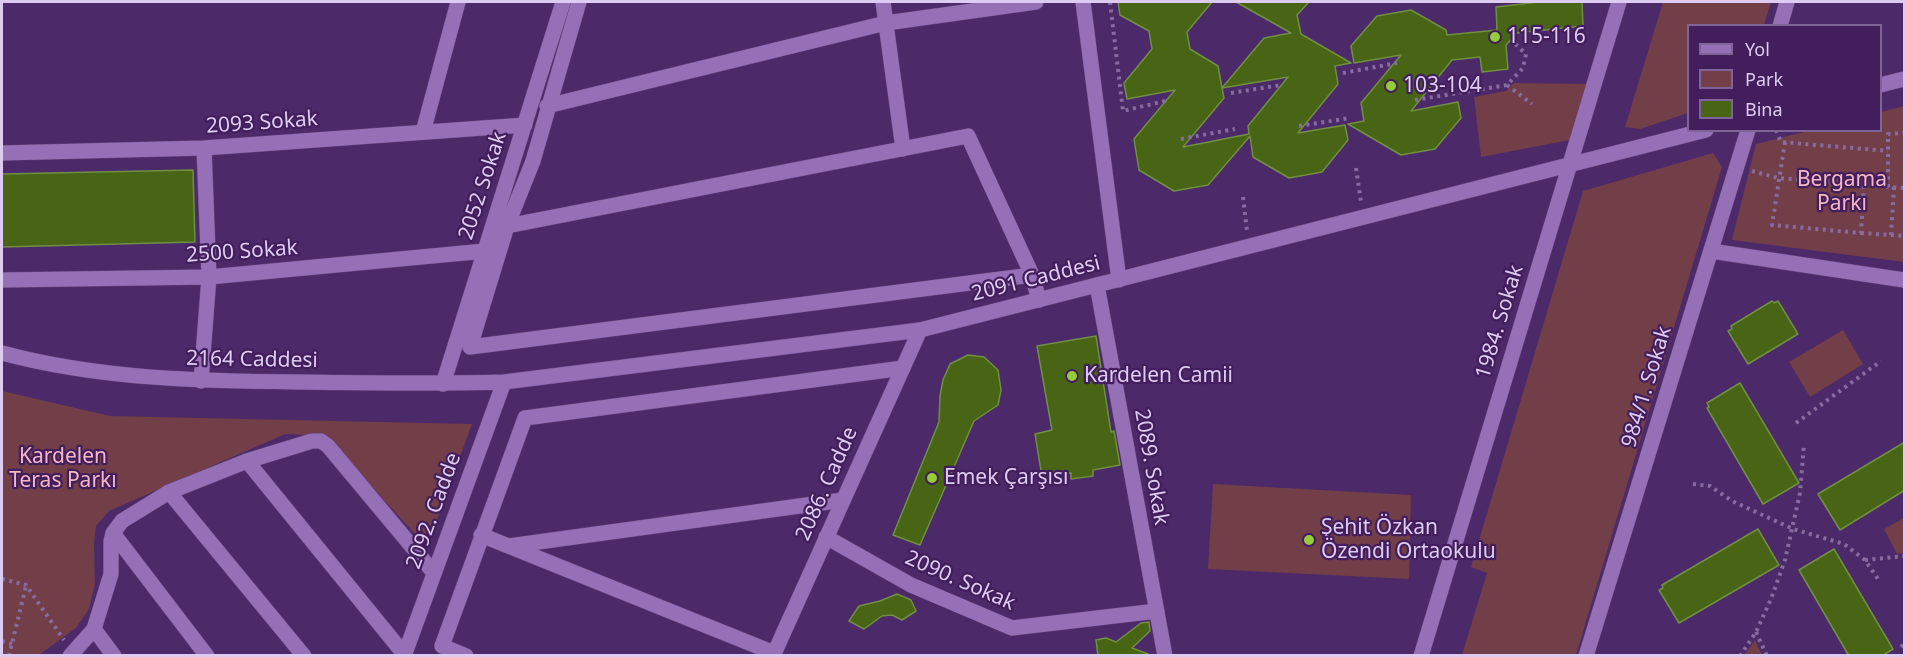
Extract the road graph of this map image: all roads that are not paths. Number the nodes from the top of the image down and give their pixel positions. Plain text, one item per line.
1 (458, 2) edge
2 (563, 2) edge
3 (579, 2) edge
4 (883, 2) edge
5 (1036, 2) edge
6 (1083, 2) edge
7 (1619, 2) edge
8 (1787, 2) edge
9 (886, 23) junction
10 (1781, 24) edge
11 (1905, 79) edge
12 (1882, 85) edge
13 (547, 106) junction
14 (525, 125) junction
15 (423, 132) junction
16 (1698, 132) edge
17 (1747, 132) edge
18 (204, 148) junction
19 (903, 149) junction
20 (2, 153) edge
21 (1569, 165) junction
22 (507, 226) junction
23 (484, 251) junction
24 (1711, 251) junction
25 (1032, 274) junction
26 (209, 277) junction
27 (2, 280) edge
28 (1119, 280) junction
29 (1905, 280) edge
30 (1097, 285) junction
31 (1039, 300) junction
32 (920, 330) junction
33 (2, 353) edge
34 (903, 368) junction
35 (201, 381) junction
36 (504, 382) junction
37 (443, 384) junction
38 (246, 461) junction
39 (169, 492) junction
40 (843, 500) junction
41 (112, 533) junction
42 (481, 535) junction
43 (826, 537) junction
44 (509, 546) junction
45 (434, 573) junction
46 (1156, 612) junction
47 (94, 629) junction
48 (72, 654) edge
49 (774, 654) edge
50 (404, 655) edge
51 (114, 656) edge
52 (207, 656) edge
53 (304, 656) edge
54 (466, 656) edge
55 (1165, 656) edge
56 (1421, 656) edge
57 (1586, 656) edge

1 - 15 street
2 - 14 street, 2052 Sokak
3 - 13 street
4 - 9 street
5 - 9 street
6 - 28 street
7 - 21 street, 1984. Sokak
8 - 10 street
9 - 13 street
9 - 19 street
11 - 12 street
13 - 22 street
14 - 15 street, 2093 Sokak
14 - 23 street, 2052 Sokak
15 - 18 street, 2093 Sokak
16 - 21 street, 2091 Caddesi
17 - 24 street, 984/1. Sokak
18 - 20 street, 2093 Sokak
18 - 26 street
19 - 22 street
19 - 25 street
21 - 28 street, 2091 Caddesi
21 - 56 street, 1984. Sokak
22 - 25 street
23 - 26 street, 2500 Sokak
23 - 37 street, 2052 Sokak
24 - 29 street
24 - 57 street, 984/1. Sokak
25 - 31 street
26 - 27 street, 2500 Sokak
26 - 35 street
28 - 30 street, 2091 Caddesi
30 - 31 street, 2091 Caddesi
30 - 46 street, 2089. Sokak
31 - 32 street, 2091 Caddesi
32 - 34 street, 2086. Cadde
32 - 36 street, 2091 Caddesi
33 - 35 street, 2164 Caddesi
34 - 40 street, 2086. Cadde
34 - 42 street
35 - 37 street, 2164 Caddesi
36 - 37 street, 2164 Caddesi
36 - 45 street, 2092. Cadde
38 - 39 street
38 - 45 street
38 - 50 street
39 - 41 street
39 - 53 street
40 - 43 street, 2086. Cadde
40 - 44 street
41 - 47 street
41 - 52 street
42 - 44 street
42 - 54 street
43 - 46 street, 2090. Sokak
43 - 49 street, 2086. Cadde
44 - 49 street
45 - 50 street, 2092. Cadde
46 - 55 street, 2089. Sokak
47 - 48 street
47 - 51 street

